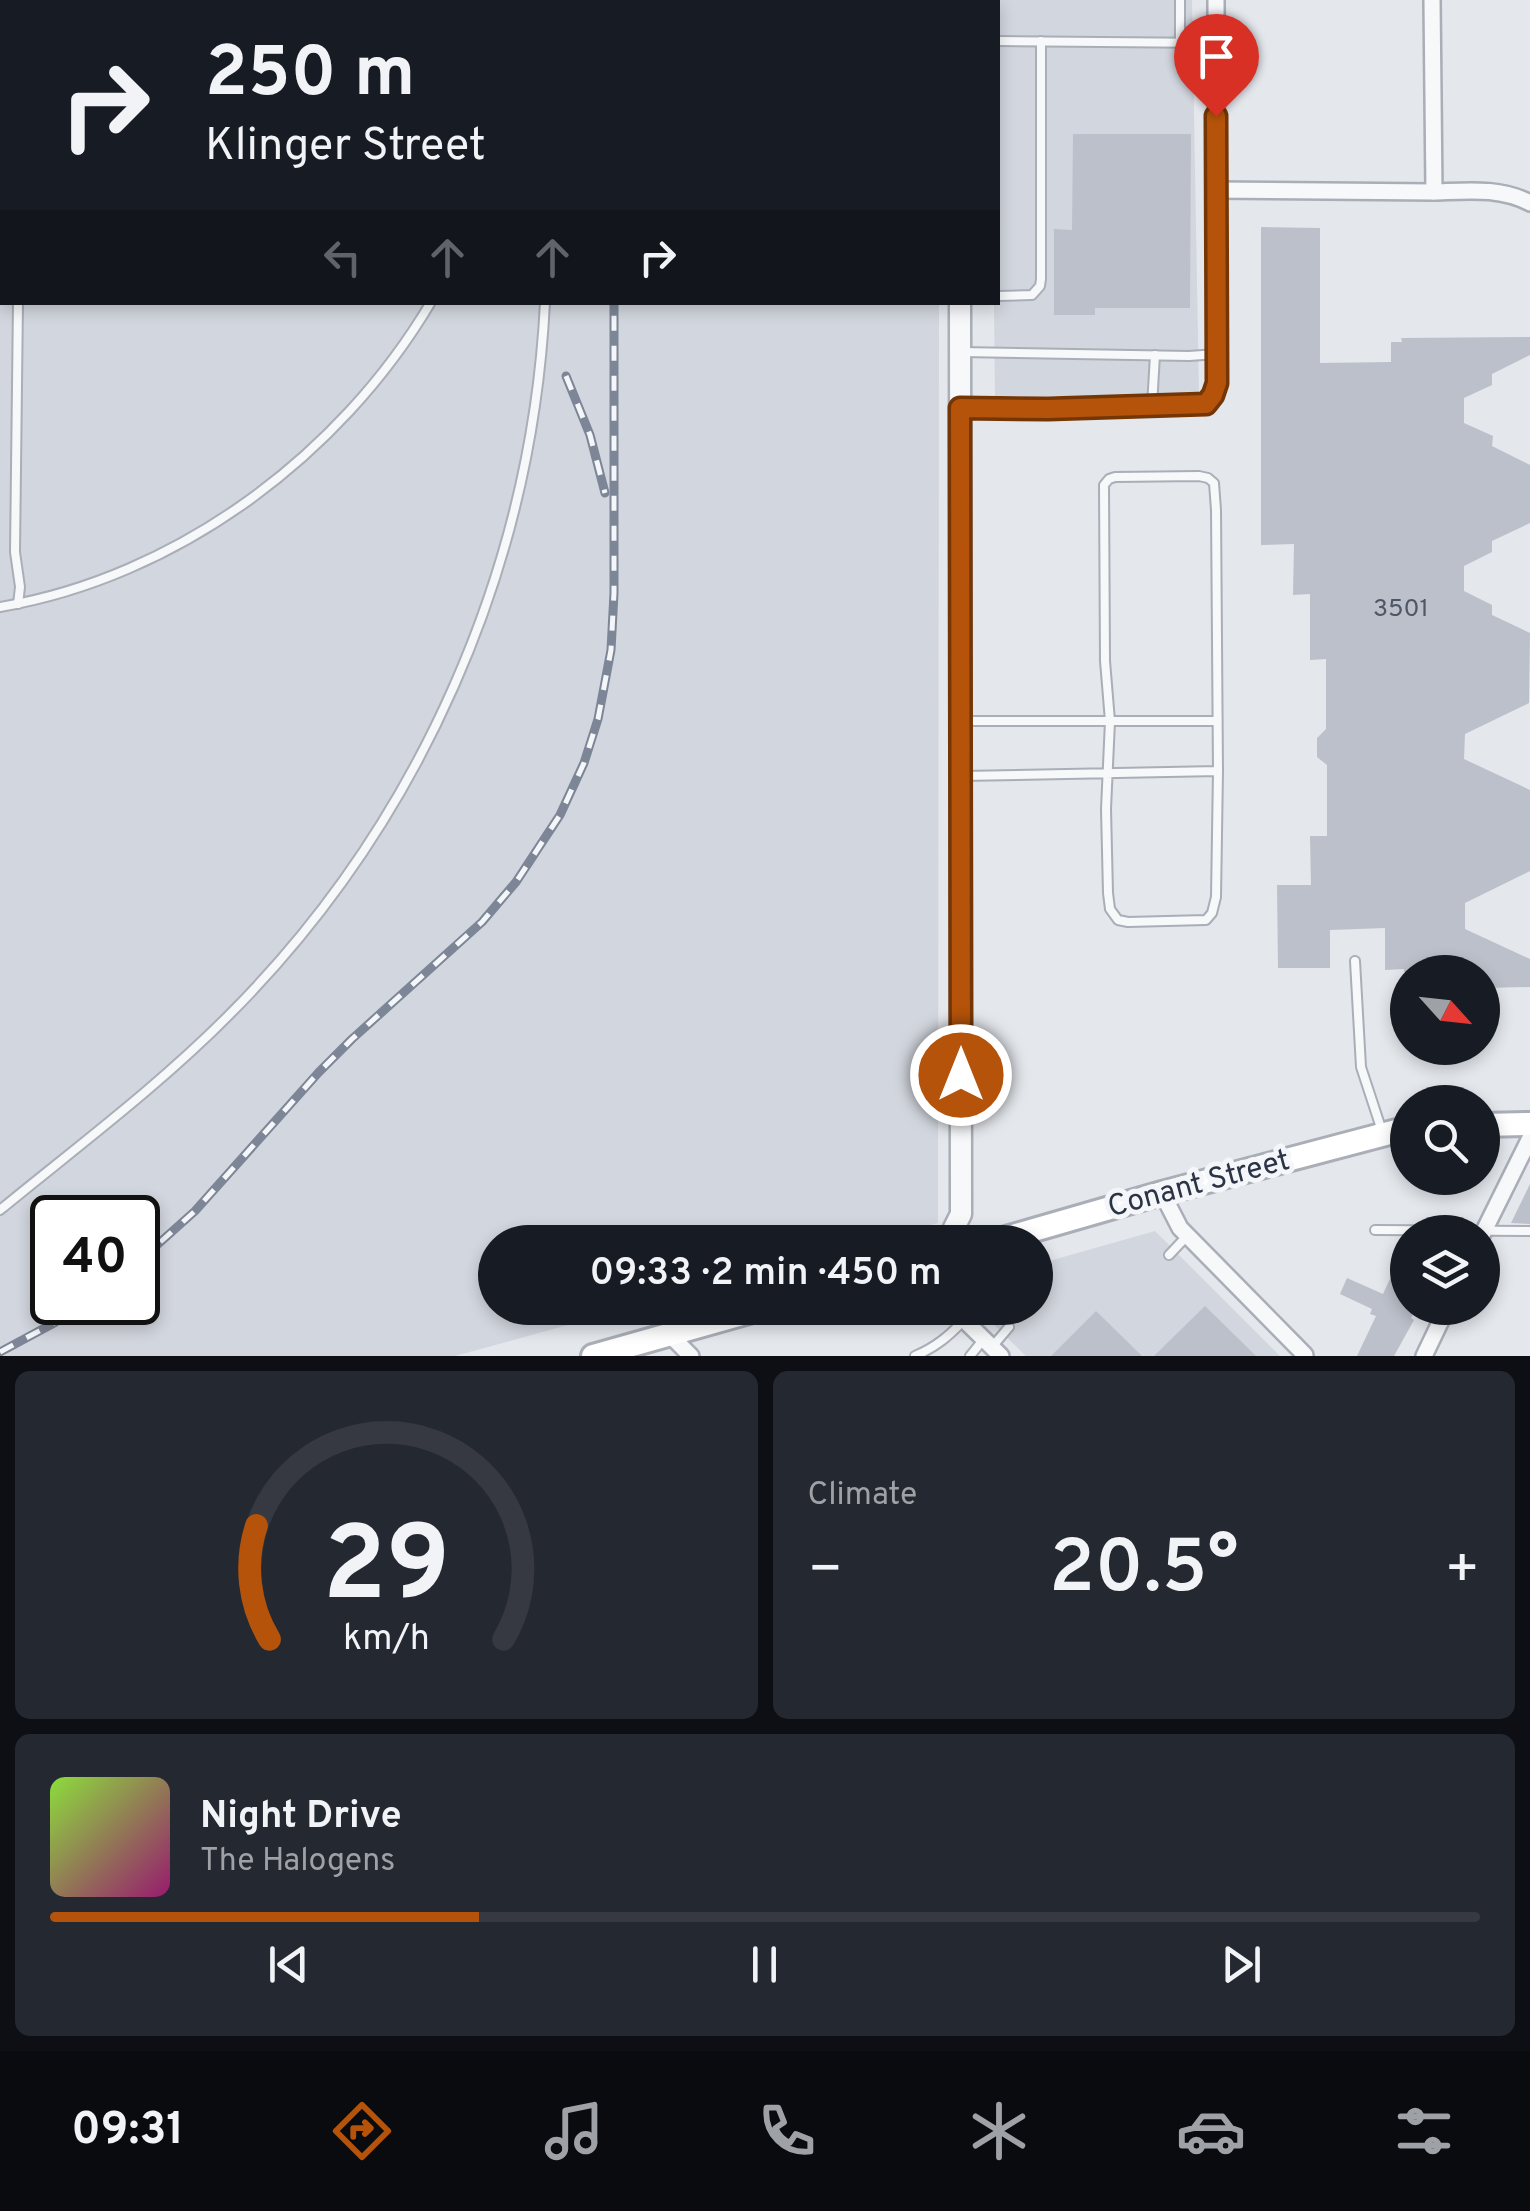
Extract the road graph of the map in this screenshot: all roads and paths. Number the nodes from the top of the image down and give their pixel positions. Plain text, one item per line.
1 (1180, 0) edge
2 (1216, 0) edge
3 (1432, 0) edge
4 (1000, 41) edge
5 (1041, 41) junction
6 (1180, 43) junction
7 (1216, 43) junction
8 (1216, 190) junction
9 (1434, 192) junction
10 (1530, 203) edge
11 (1000, 296) edge
12 (18, 305) edge
13 (429, 305) edge
14 (546, 305) edge
15 (960, 305) edge
16 (960, 352) junction
17 (1217, 354) junction
18 (1155, 355) junction
19 (1152, 406) junction
20 (960, 408) junction
21 (18, 604) junction
22 (0, 607) edge
23 (960, 721) junction
24 (1110, 721) junction
25 (1217, 721) junction
26 (1218, 771) junction
27 (1109, 773) junction
28 (960, 776) junction
29 (1355, 961) dead end
30 (1530, 1124) edge
31 (1500, 1125) edge
32 (1390, 1133) edge
33 (1384, 1135) junction
34 (1530, 1138) edge
35 (1162, 1192) junction
36 (0, 1210) edge
37 (1493, 1215) edge
38 (956, 1225) edge
39 (1050, 1225) edge
40 (1374, 1230) dead end
41 (1390, 1230) edge
42 (1530, 1231) edge
43 (1500, 1232) edge
44 (1187, 1236) junction
45 (1169, 1255) dead end
46 (702, 1325) edge
47 (953, 1325) edge
48 (969, 1325) edge
49 (1439, 1325) edge
50 (1009, 1327) dead end
51 (669, 1334) junction
52 (992, 1347) edge
53 (1305, 1354) edge
54 (593, 1356) edge
55 (691, 1356) edge
56 (915, 1356) edge
57 (970, 1356) edge
58 (1424, 1356) edge

1 - 6 lane
2 - 7 street
3 - 9 street
4 - 5 lane
5 - 6 lane
5 - 11 lane
6 - 7 lane
7 - 8 street
8 - 9 street
8 - 17 street
9 - 10 street
12 - 21 lane
13 - 21 lane
14 - 36 lane
15 - 16 street
16 - 18 lane
16 - 20 street
17 - 18 lane
17 - 19 street
18 - 19 lane
19 - 20 street
20 - 23 street
21 - 22 lane
23 - 24 lane
23 - 28 street
24 - 25 lane
24 - 25 lane
24 - 27 lane
25 - 26 lane
26 - 27 lane
26 - 27 lane
27 - 28 lane
28 - 38 street
29 - 33 lane
30 - 31 main road
32 - 33 main road, Conant Street
33 - 35 main road, Conant Street
34 - 37 street
35 - 39 main road, Conant Street
35 - 44 street
40 - 41 lane
42 - 43 lane
44 - 45 lane
44 - 53 street
46 - 51 main road
47 - 56 lane
48 - 52 street
49 - 58 street
50 - 52 lane
51 - 54 main road
51 - 55 street
52 - 57 lane

